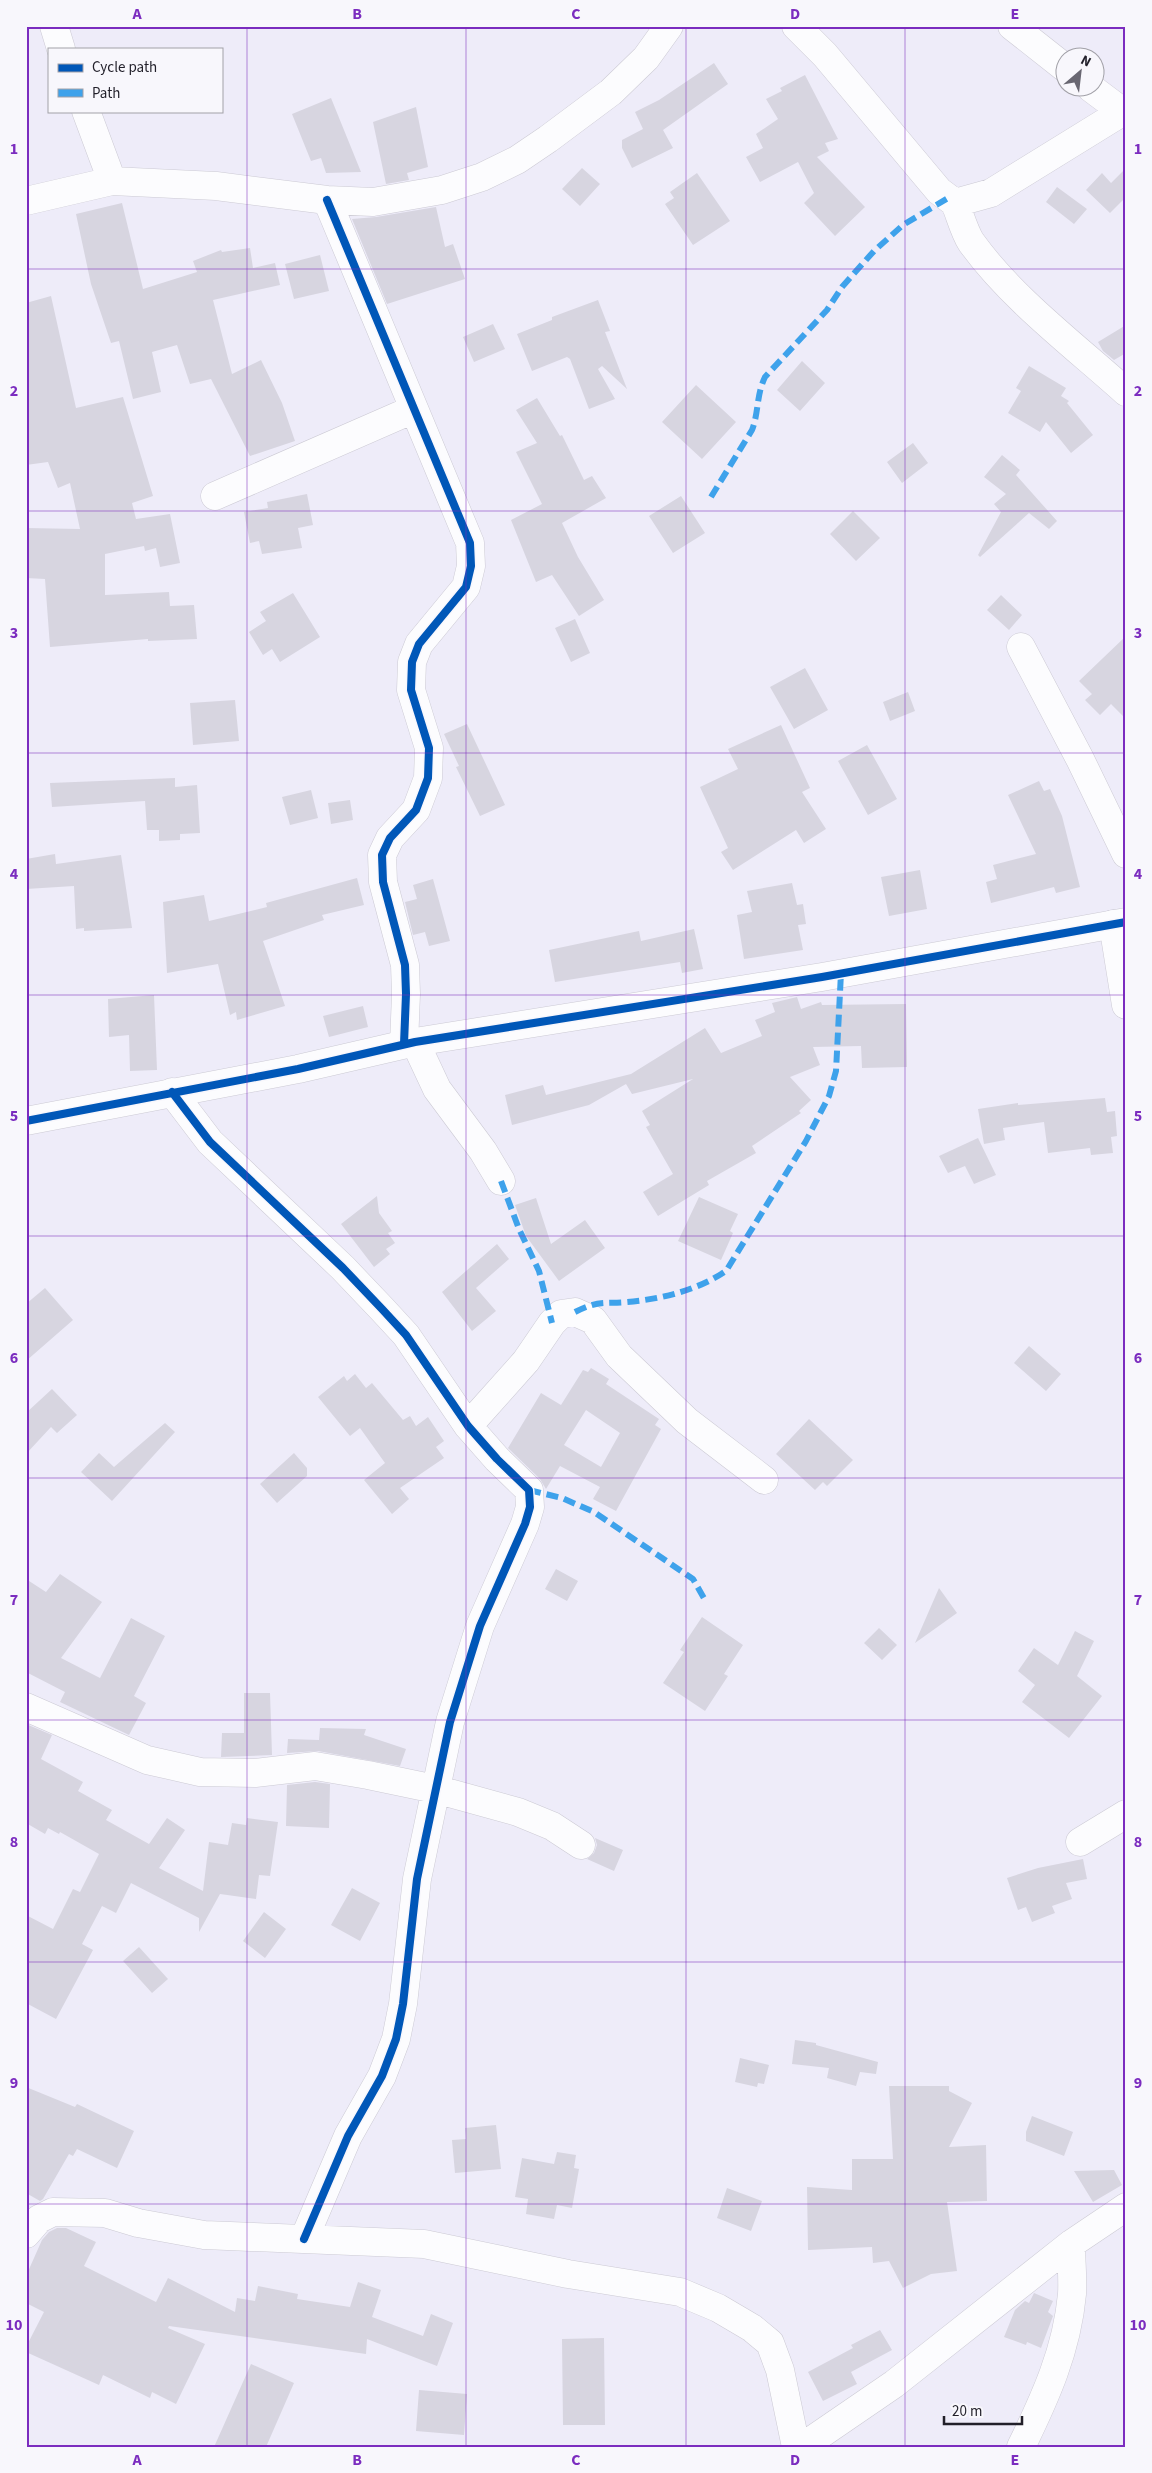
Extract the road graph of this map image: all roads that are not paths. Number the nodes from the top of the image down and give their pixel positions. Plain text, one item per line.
1 (54, 26) edge
2 (669, 26) edge
3 (796, 26) edge
4 (1012, 26) edge
5 (61, 48) edge
6 (1054, 59) edge
7 (1104, 97) edge
8 (86, 112) edge
9 (1124, 112) edge
10 (112, 181) junction
11 (327, 200) junction
12 (26, 201) edge
13 (955, 203) junction
14 (1126, 392) edge
15 (414, 409) junction
16 (214, 496) dead end
17 (1021, 647) dead end
18 (1126, 854) edge
19 (1119, 923) edge
20 (1126, 1005) edge
21 (409, 1044) junction
22 (172, 1092) junction
23 (26, 1121) edge
24 (501, 1180) dead end
25 (468, 1426) junction
26 (764, 1480) dead end
27 (26, 1707) edge
28 (435, 1789) junction
29 (1126, 1814) edge
30 (1080, 1842) dead end
31 (581, 1845) dead end
32 (1126, 2207) edge
33 (26, 2234) edge
34 (304, 2239) junction
35 (1071, 2244) junction
36 (796, 2447) edge
37 (802, 2447) edge
38 (1021, 2447) edge

1 - 5 street
2 - 11 street
3 - 13 street
4 - 6 street
7 - 9 street
8 - 10 street
9 - 13 street
10 - 11 street
10 - 12 street
11 - 15 street
13 - 14 street
15 - 16 street
15 - 21 street
17 - 18 street
19 - 20 street
19 - 21 street
21 - 22 street
21 - 24 street
22 - 23 street
22 - 25 street
25 - 26 street
25 - 28 street
27 - 28 street
28 - 31 street
28 - 34 street
29 - 30 street
32 - 35 street
33 - 34 street
34 - 36 street
35 - 37 street
35 - 38 street

